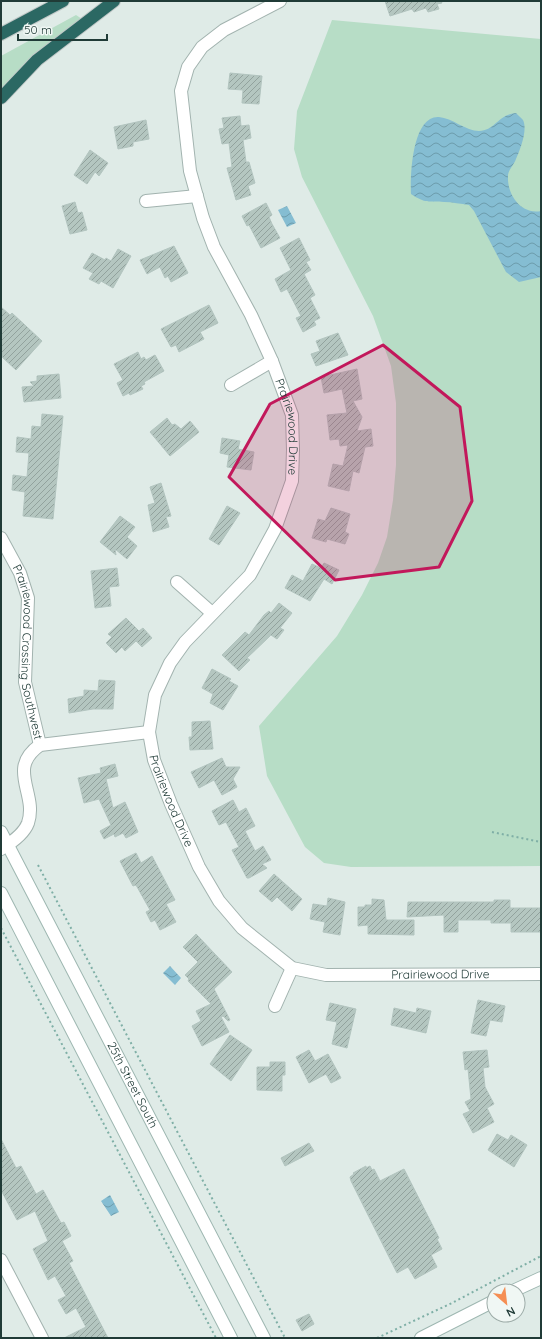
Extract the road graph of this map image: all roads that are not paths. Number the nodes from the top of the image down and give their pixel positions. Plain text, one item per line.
1 (63, 1) edge
2 (114, 1) edge
3 (280, 1) edge
4 (1, 34) edge
5 (1, 98) edge
6 (197, 196) junction
7 (146, 201) dead end
8 (272, 361) junction
9 (231, 385) dead end
10 (1, 538) edge
11 (177, 582) dead end
12 (212, 613) junction
13 (149, 732) junction
14 (40, 745) junction
15 (1, 832) edge
16 (4, 847) edge
17 (1, 893) edge
18 (292, 968) junction
19 (541, 974) edge
20 (275, 1006) dead end
21 (1, 1260) edge
22 (540, 1280) edge
23 (526, 1286) edge
24 (486, 1305) edge
25 (42, 1338) edge
26 (231, 1338) edge
27 (264, 1338) edge
28 (421, 1338) edge

1 - 4 highway
2 - 5 highway
3 - 6 street, Prairiewood Drive
6 - 7 street
6 - 8 street, Prairiewood Drive
8 - 9 street, Prairiewood Drive
8 - 12 street, Prairiewood Drive
10 - 14 street, Prairiewood Crossing Southwest
11 - 12 street
12 - 13 street, Prairiewood Drive
13 - 14 street
13 - 18 street, Prairiewood Drive
14 - 16 street
15 - 16 street, 25th Street South
16 - 27 street, 25th Street South
17 - 26 street
18 - 19 street, Prairiewood Drive
18 - 20 street
21 - 25 street
22 - 23 street
24 - 28 street

